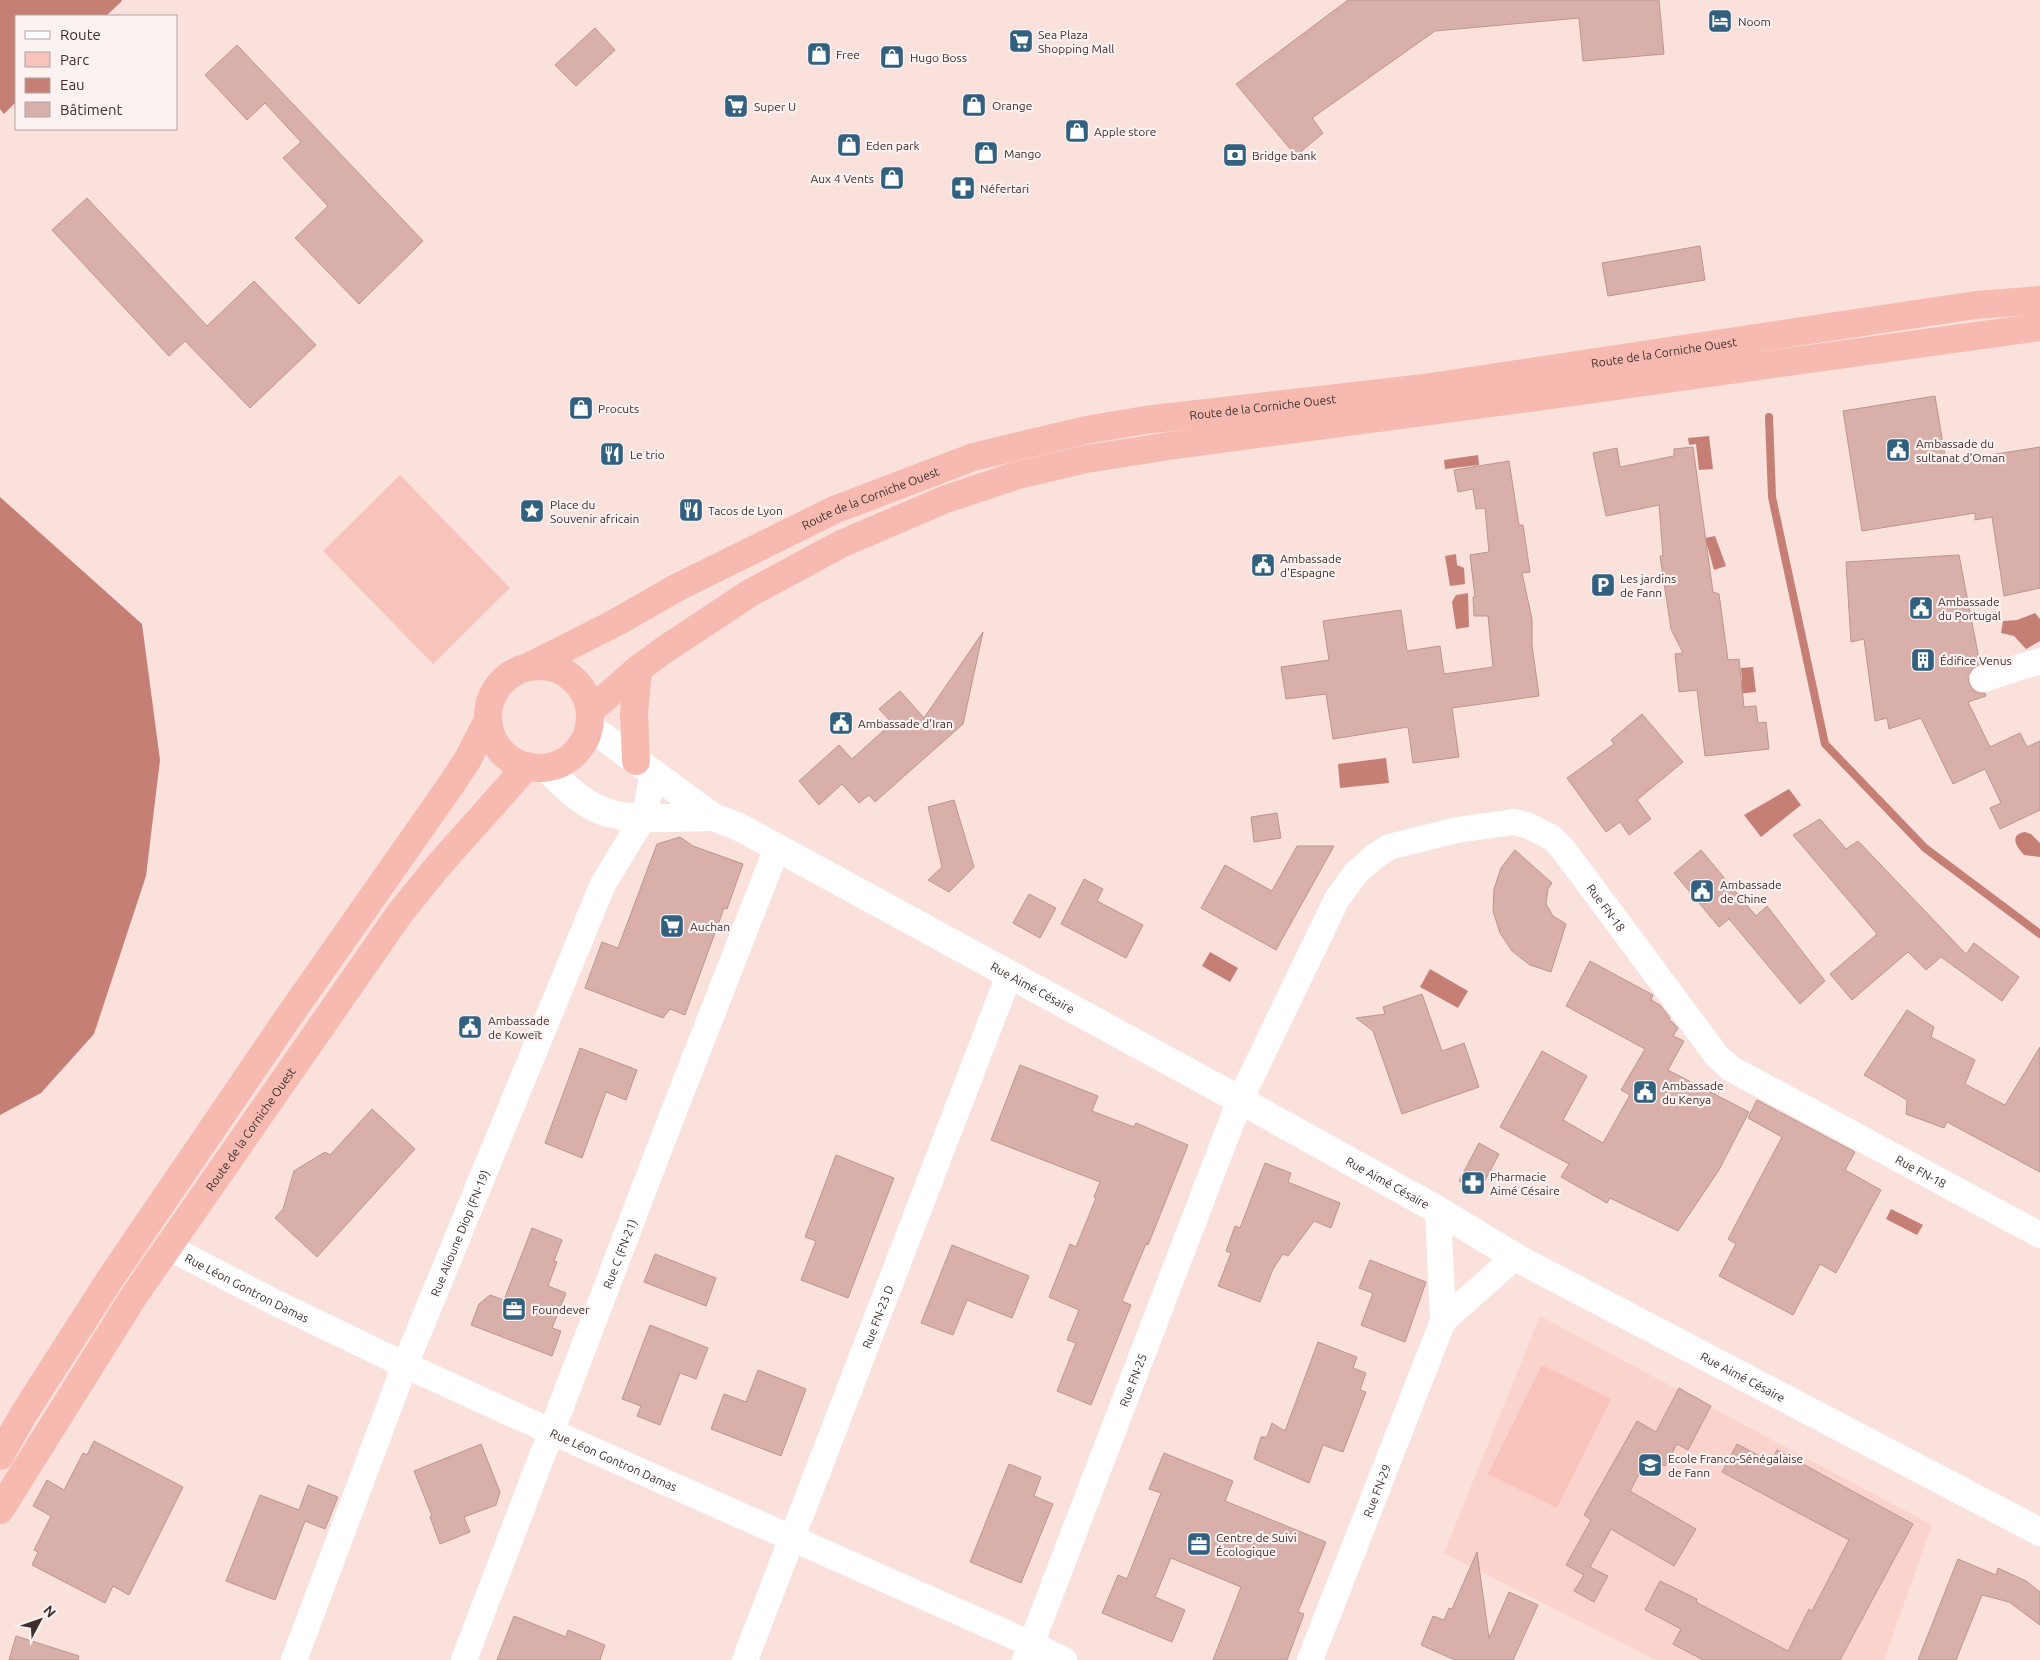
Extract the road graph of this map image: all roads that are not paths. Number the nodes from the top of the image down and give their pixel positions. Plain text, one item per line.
1 (2040, 300) edge
2 (2040, 327) edge
3 (2040, 661) edge
4 (530, 666) junction
5 (638, 669) junction
6 (1982, 679) dead end
7 (590, 719) junction
8 (488, 720) junction
9 (536, 767) junction
10 (645, 767) junction
11 (644, 816) junction
12 (713, 817) junction
13 (777, 848) junction
14 (1009, 975) junction
15 (1240, 1100) junction
16 (1438, 1210) junction
17 (2040, 1235) edge
18 (168, 1247) junction
19 (1515, 1257) junction
20 (1443, 1321) junction
21 (405, 1364) junction
22 (552, 1432) junction
23 (0, 1456) edge
24 (0, 1510) edge
25 (2040, 1532) edge
26 (792, 1537) junction
27 (1028, 1652) edge
28 (294, 1660) edge
29 (464, 1660) edge
30 (745, 1660) edge
31 (1064, 1660) edge
32 (1310, 1660) edge

1 - 4 highway, Route de la Corniche Ouest
2 - 5 highway, Route de la Corniche Ouest
3 - 6 street
4 - 7 highway
4 - 8 highway
5 - 7 highway, Route de la Corniche Ouest
5 - 10 highway
7 - 9 highway
7 - 10 street
8 - 9 highway
8 - 23 highway
9 - 11 street
9 - 18 highway, Route de la Corniche Ouest
10 - 11 street, Rue Alioune Diop (FN-19)
10 - 12 street
11 - 12 street
11 - 21 street, Rue Alioune Diop (FN-19)
12 - 13 street, Rue Aimé Césaire
13 - 14 street, Rue Aimé Césaire
13 - 22 street, Rue C (FN-21)
14 - 15 street, Rue Aimé Césaire
14 - 26 street, Rue FN-23 D
15 - 16 street, Rue Aimé Césaire
15 - 17 street, Rue FN-18
15 - 27 street, Rue FN-25
16 - 19 street, Rue Aimé Césaire
16 - 20 street
18 - 21 street, Rue Léon Gontron Damas
18 - 24 highway, Route de la Corniche Ouest
19 - 20 street
19 - 25 street, Rue Aimé Césaire
20 - 32 street, Rue FN-29
21 - 22 street, Rue Léon Gontron Damas
21 - 28 street, Rue Alioune Diop (FN-19)
22 - 26 street, Rue Léon Gontron Damas
22 - 29 street, Rue C (FN-21)
26 - 27 street, Rue Léon Gontron Damas
26 - 30 street, Rue FN-23 D
27 - 31 street, Rue Léon Gontron Damas

